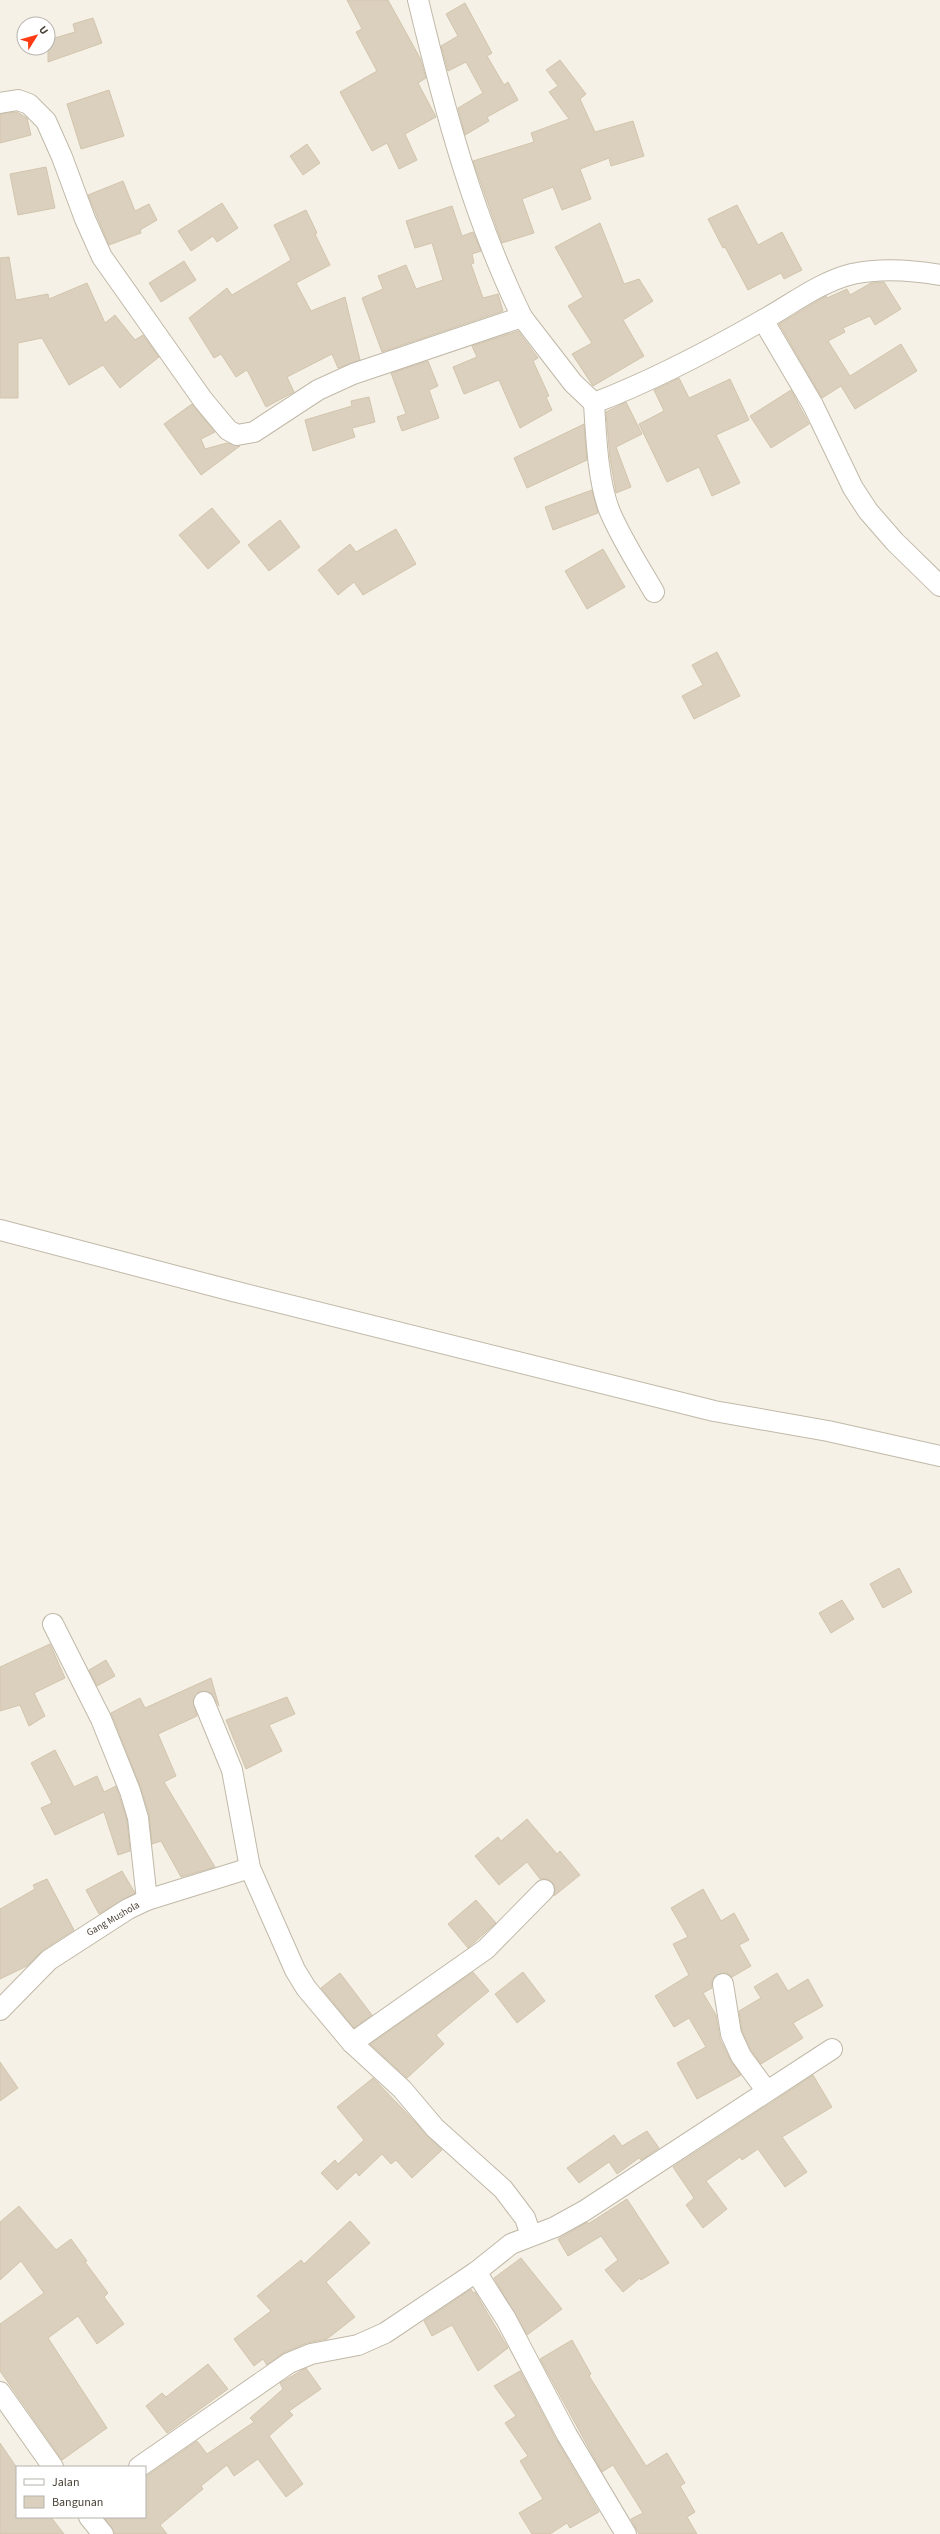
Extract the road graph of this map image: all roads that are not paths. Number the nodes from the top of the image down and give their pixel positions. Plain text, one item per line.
1 (418, 0) edge
2 (0, 103) edge
3 (940, 275) edge
4 (522, 317) junction
5 (763, 320) junction
6 (594, 404) junction
7 (940, 586) edge
8 (654, 592) dead end
9 (0, 1230) edge
10 (940, 1456) edge
11 (53, 1624) dead end
12 (204, 1702) dead end
13 (250, 1868) junction
14 (544, 1890) dead end
15 (146, 1900) junction
16 (723, 1984) dead end
17 (0, 2010) edge
18 (352, 2043) junction
19 (832, 2048) dead end
20 (766, 2090) junction
21 (531, 2235) junction
22 (476, 2272) junction
23 (0, 2392) edge
24 (52, 2466) edge
25 (141, 2466) edge
26 (90, 2518) edge
27 (103, 2534) edge
28 (626, 2534) edge

1 - 4 street
2 - 4 street
3 - 5 street
4 - 6 street
5 - 6 street
5 - 7 street
6 - 8 street
9 - 10 street
11 - 15 street
12 - 13 street
13 - 15 street, Gang Mushola
13 - 18 street
14 - 18 street
15 - 17 street, Gang Mushola
16 - 20 street
18 - 21 street
19 - 20 street
20 - 21 street
21 - 22 street
22 - 25 street
22 - 28 street
23 - 24 street
26 - 27 street

